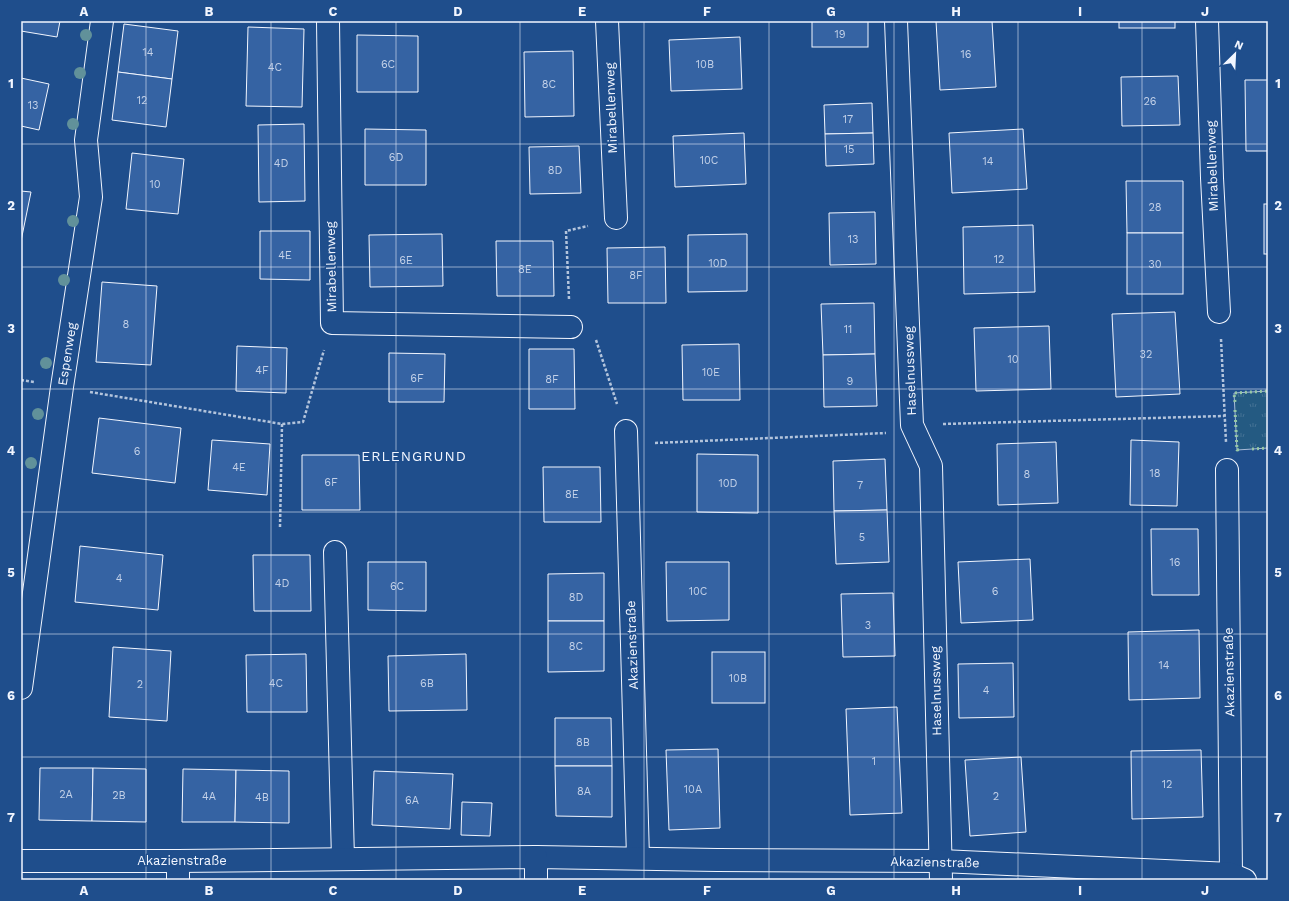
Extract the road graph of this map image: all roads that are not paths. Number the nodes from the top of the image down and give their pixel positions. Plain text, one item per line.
1 (102, 21) edge
2 (328, 21) edge
3 (607, 21) edge
4 (896, 21) edge
5 (1207, 21) edge
6 (616, 218) dead end
7 (1219, 312) road end
8 (570, 327) dead end
9 (626, 438) road end
10 (1227, 470) dead end
11 (335, 552) dead end
12 (21, 688) edge
13 (536, 857) junction
14 (638, 858) junction
15 (343, 859) junction
16 (21, 861) edge
17 (178, 870) edge
18 (941, 870) edge
19 (1238, 877) edge
20 (536, 880) edge

1 - 12 street, Espenweg
2 - 8 street, Mirabellenweg
3 - 6 street, Mirabellenweg
4 - 18 street, Haselnussweg
5 - 7 street, Mirabellenweg
9 - 14 street, Akazienstraße
10 - 19 street, Akazienstraße
11 - 15 street
13 - 14 street, Akazienstraße
13 - 15 street, Akazienstraße
13 - 20 street
14 - 18 street, Akazienstraße
15 - 17 street, Akazienstraße
16 - 17 street, Akazienstraße
18 - 19 street, Akazienstraße

